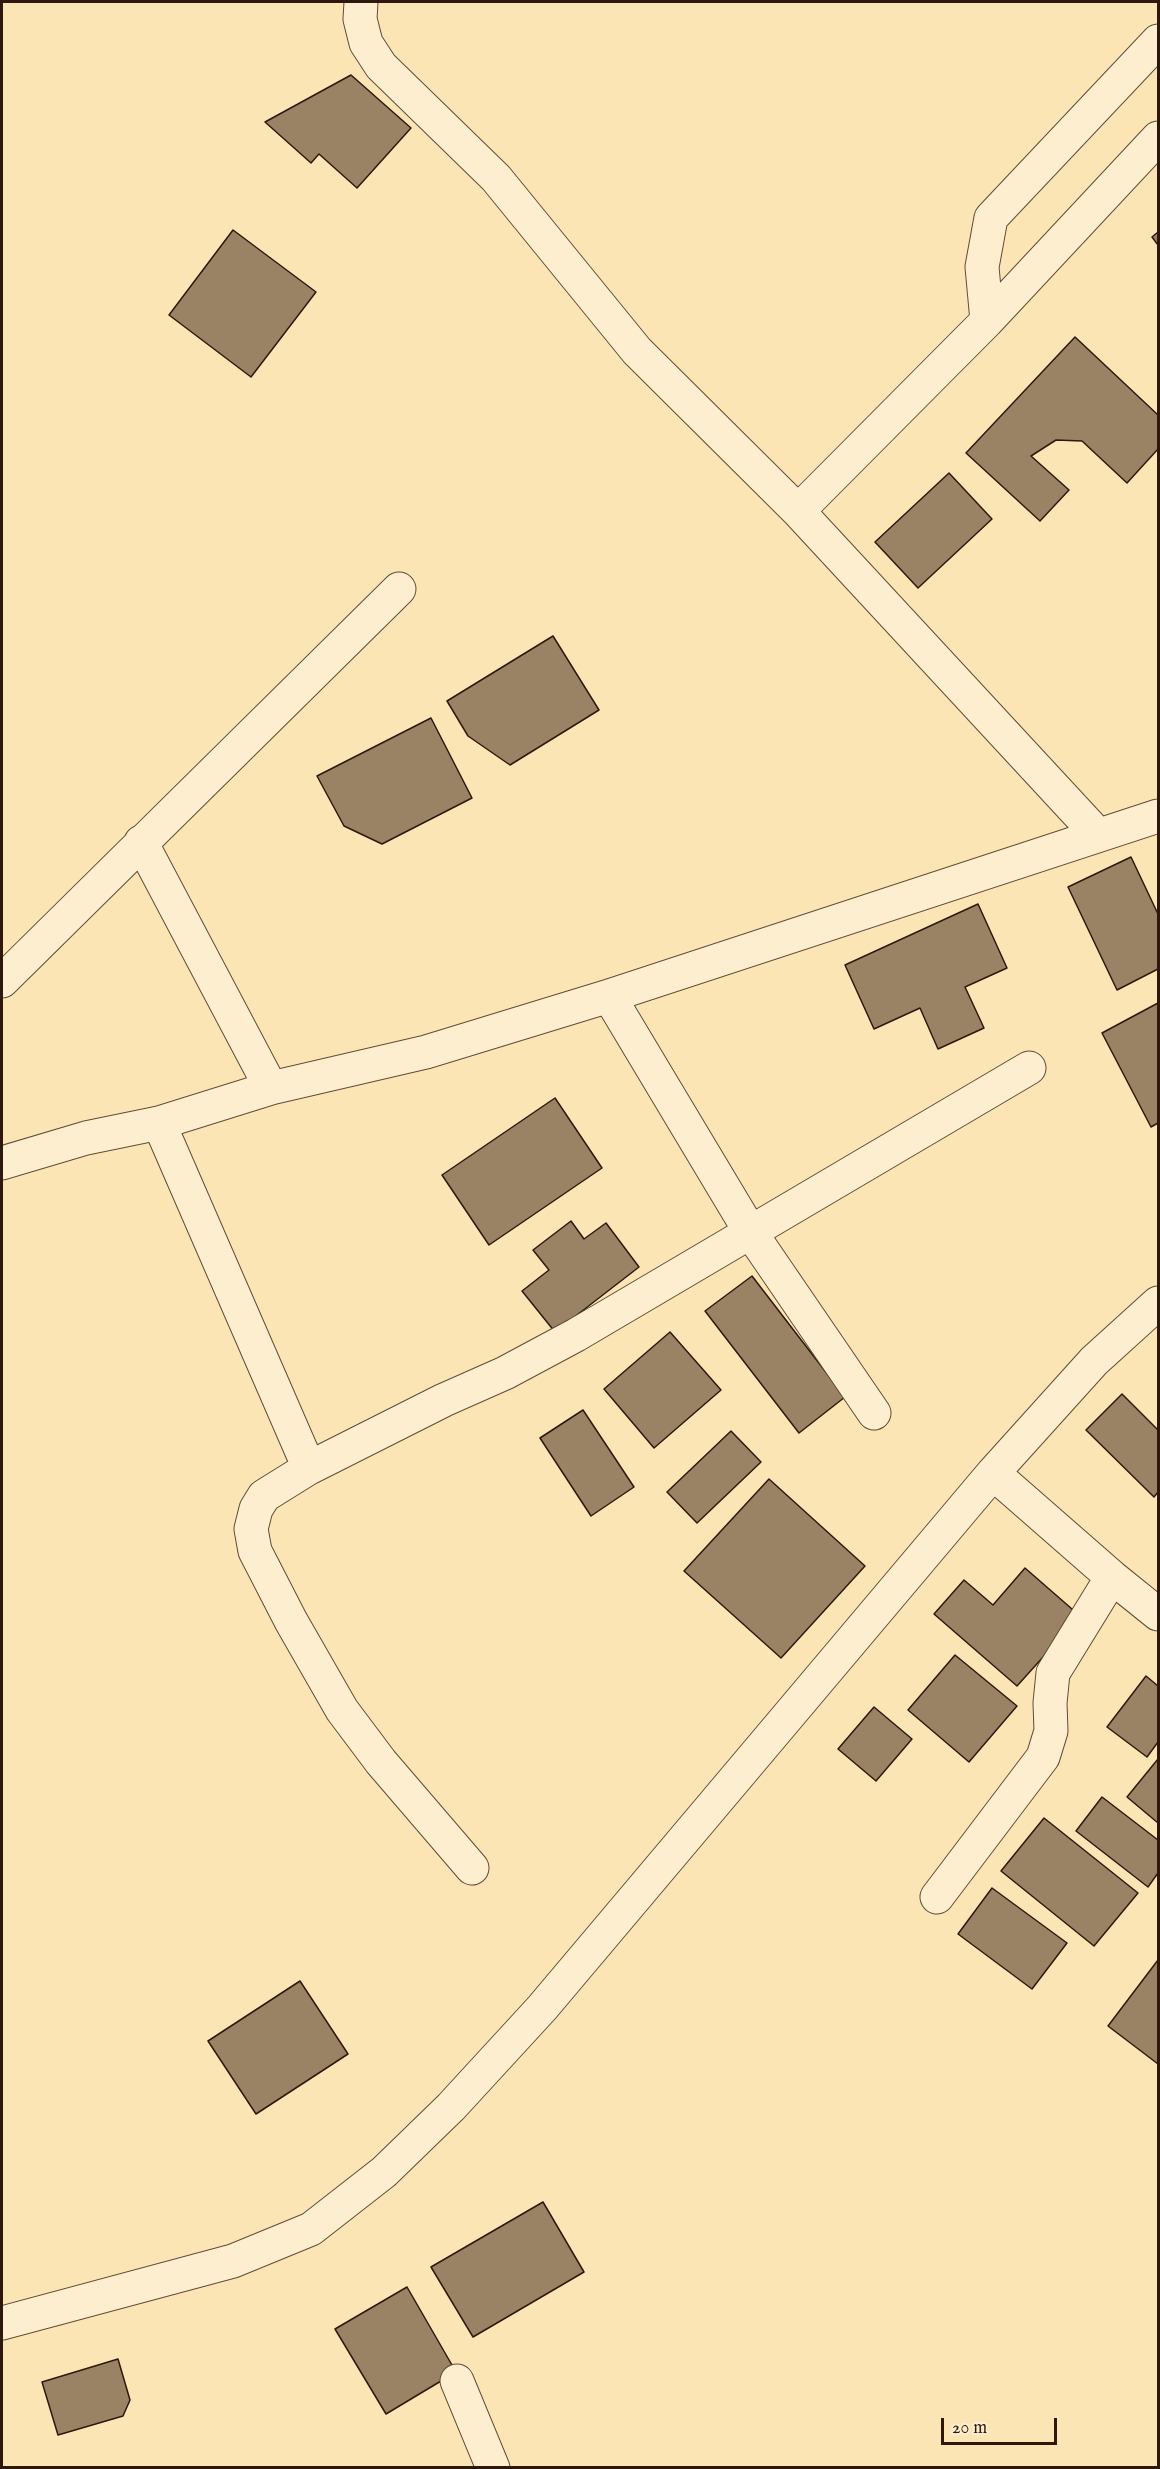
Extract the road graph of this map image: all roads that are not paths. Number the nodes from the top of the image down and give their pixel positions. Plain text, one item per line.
1 (361, 2) edge
2 (1158, 41) edge
3 (1158, 138) edge
4 (987, 321) junction
5 (798, 511) junction
6 (399, 589) dead end
7 (1158, 816) edge
8 (1098, 835) junction
9 (141, 843) junction
10 (2, 981) edge
11 (609, 996) junction
12 (1029, 1068) dead end
13 (271, 1088) junction
14 (159, 1123) junction
15 (2, 1163) edge
16 (751, 1233) junction
17 (1158, 1303) edge
18 (874, 1413) dead end
19 (309, 1468) junction
20 (993, 1473) junction
21 (1112, 1577) junction
22 (1158, 1614) edge
23 (472, 1868) dead end
24 (937, 1897) dead end
25 (2, 2323) edge
26 (457, 2381) dead end
27 (493, 2468) edge

1 - 5 street
2 - 4 street
3 - 4 street
4 - 5 street
5 - 8 street
6 - 9 street
7 - 8 street
8 - 11 street
9 - 10 street
9 - 13 street
11 - 13 street
11 - 16 street
12 - 16 street
13 - 14 street
14 - 15 street
14 - 19 street
16 - 18 street
16 - 19 street
17 - 20 street
19 - 23 street
20 - 21 street
20 - 25 street
21 - 22 street
21 - 24 street
26 - 27 street

